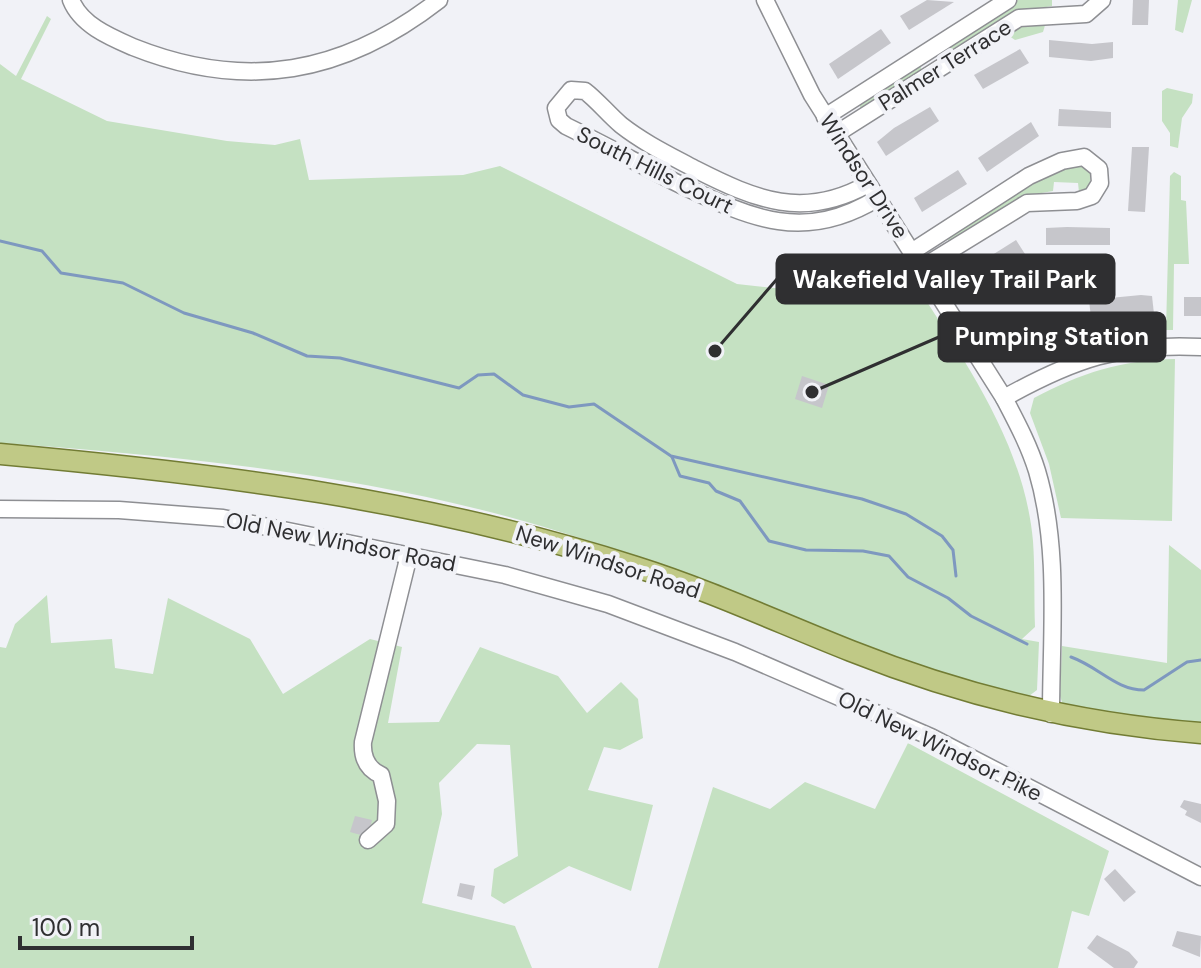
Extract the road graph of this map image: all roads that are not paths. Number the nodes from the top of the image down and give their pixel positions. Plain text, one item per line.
1 (71, 0) edge
2 (439, 0) edge
3 (765, 0) edge
4 (1008, 0) edge
5 (1102, 0) edge
6 (825, 117) junction
7 (836, 134) junction
8 (868, 184) junction
9 (878, 198) junction
10 (913, 251) junction
11 (923, 267) junction
12 (1201, 347) edge
13 (1004, 398) junction
14 (0, 454) edge
15 (0, 509) edge
16 (409, 555) junction
17 (673, 627) joint
18 (1051, 714) junction
19 (1201, 733) edge
20 (368, 840) dead end
21 (1201, 877) edge

1 - 2 street
3 - 6 street, Windsor Drive
4 - 6 street, Palmer Terrace
5 - 7 street, Palmer Terrace
6 - 7 street, Windsor Drive
7 - 8 street, Windsor Drive
8 - 9 street, Windsor Drive
8 - 9 street, South Hills Court
9 - 10 street, Windsor Drive
10 - 11 street, Windsor Drive
10 - 11 street
11 - 13 street, Windsor Drive
12 - 13 street
13 - 18 street, Windsor Drive
14 - 18 main road, New Windsor Road
15 - 16 street, Old New Windsor Road
16 - 17 street, Old New Windsor Road
16 - 20 street
17 - 21 street, Old New Windsor Pike
18 - 19 main road, New Windsor Road

